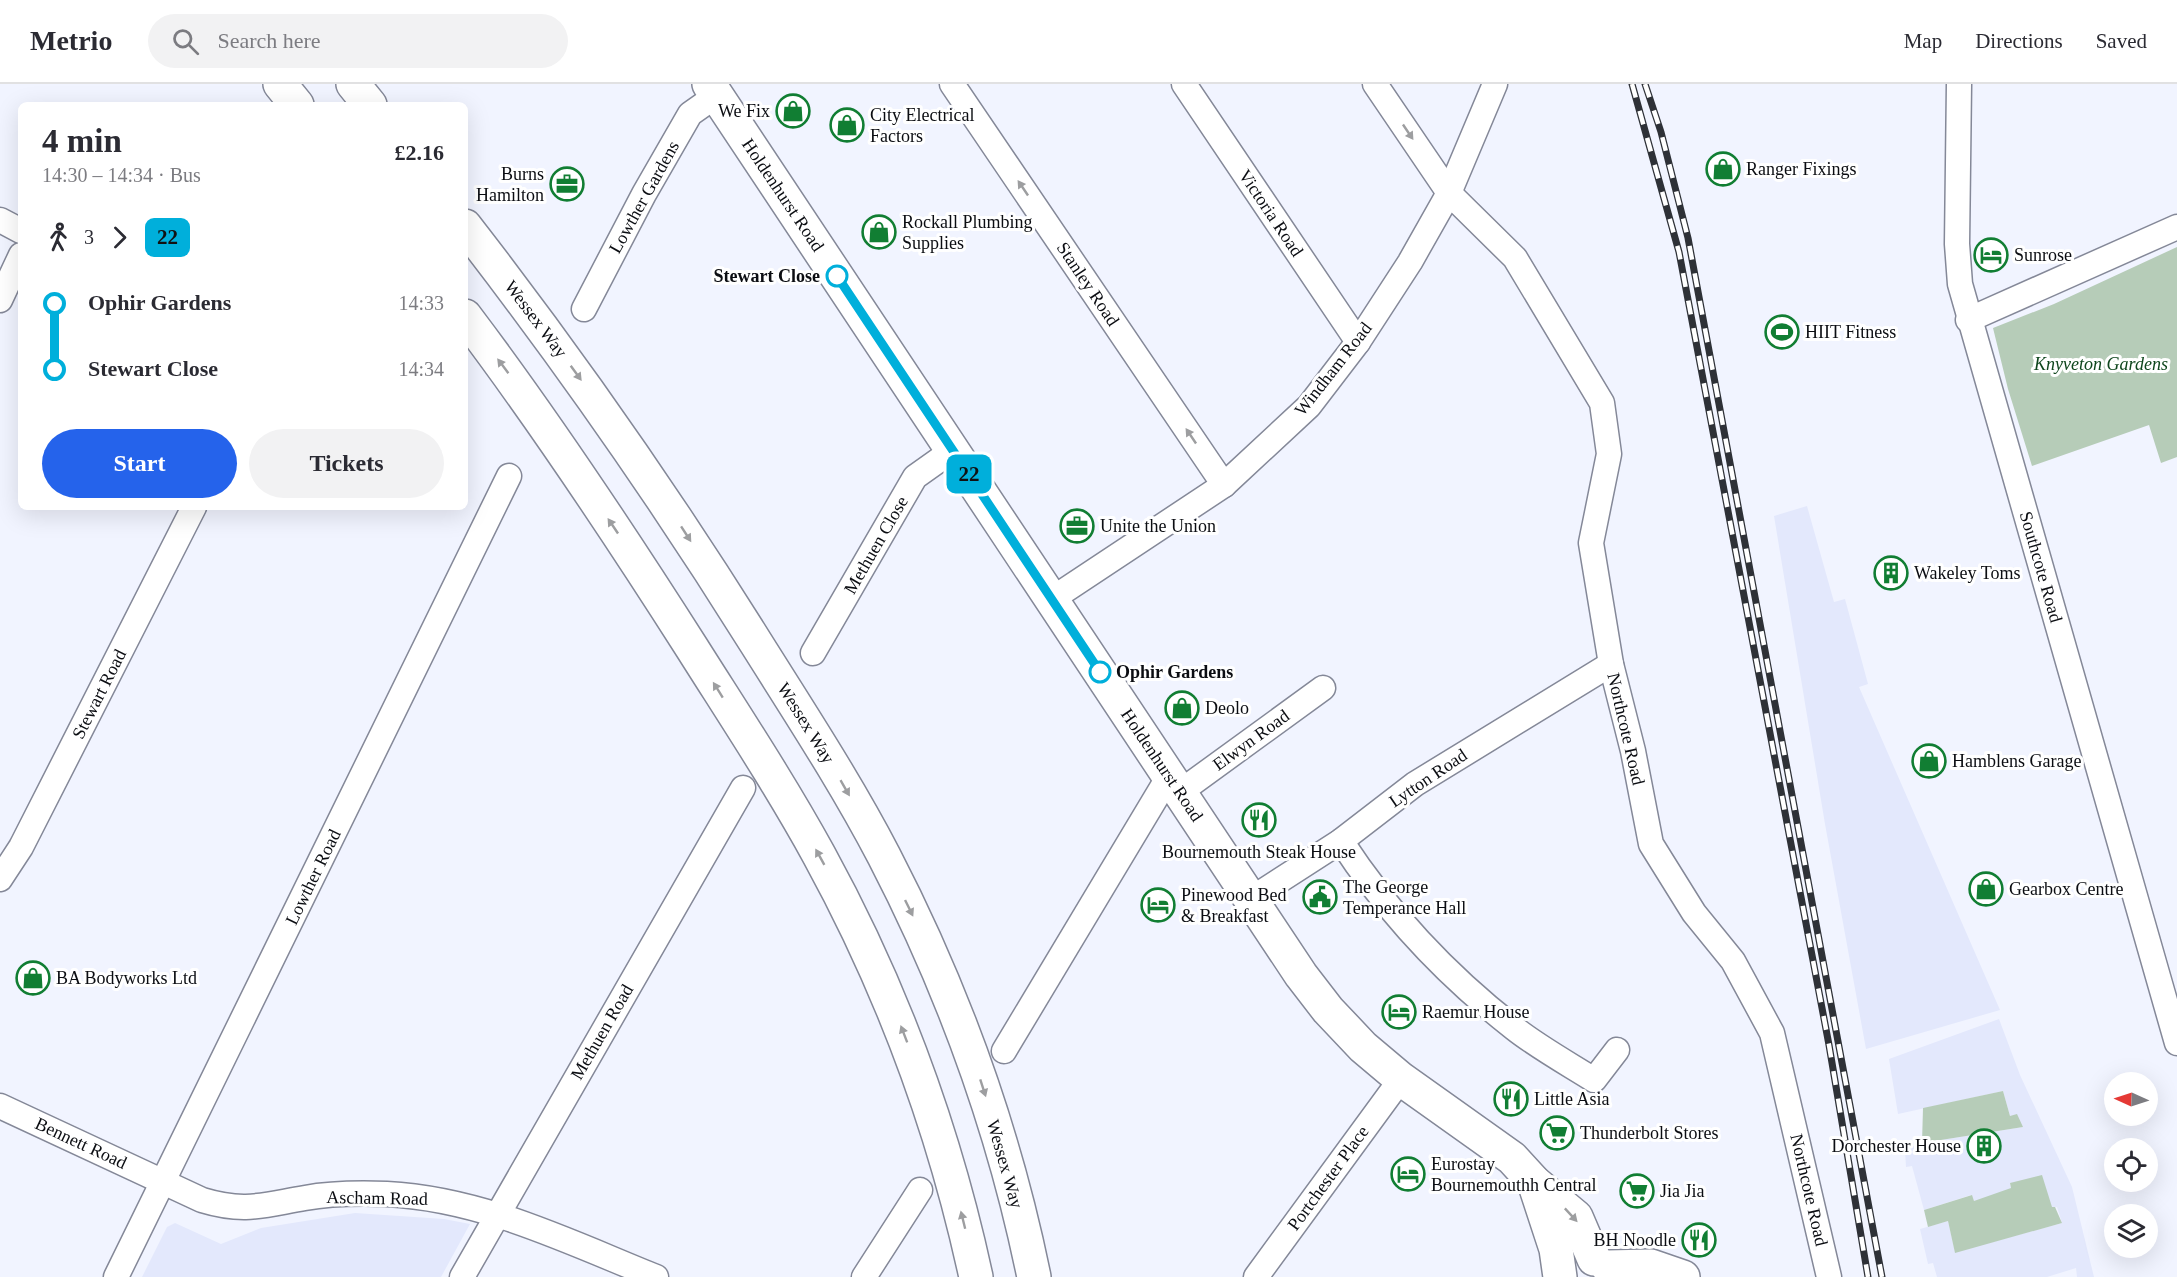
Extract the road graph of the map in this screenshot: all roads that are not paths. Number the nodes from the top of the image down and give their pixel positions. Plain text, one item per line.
1 (280, 84) edge
2 (353, 84) edge
3 (952, 84) edge
4 (1184, 84) edge
5 (1375, 84) edge
6 (1495, 84) edge
7 (1959, 84) edge
8 (713, 90) edge
9 (295, 102) edge
10 (368, 102) edge
11 (1449, 193) junction
12 (0, 220) edge
13 (2177, 227) edge
14 (18, 229) edge
15 (468, 230) edge
16 (18, 261) edge
17 (0, 300) edge
18 (584, 309) dead end
19 (468, 320) edge
20 (1968, 320) junction
21 (1358, 342) junction
22 (953, 450) junction
23 (509, 476) dead end
24 (1224, 485) junction
25 (192, 510) edge
26 (1052, 599) junction
27 (813, 654) dead end
28 (1611, 664) junction
29 (1323, 688) dead end
30 (1175, 784) junction
31 (743, 788) dead end
32 (1341, 841) junction
33 (0, 879) edge
34 (1251, 899) junction
35 (2177, 1043) edge
36 (1004, 1050) dead end
37 (1617, 1050) dead end
38 (1401, 1079) junction
39 (0, 1106) edge
40 (162, 1181) junction
41 (1534, 1182) junction
42 (921, 1190) dead end
43 (497, 1213) junction
44 (1606, 1268) edge
45 (116, 1277) edge
46 (462, 1277) edge
47 (656, 1277) edge
48 (864, 1277) edge
49 (976, 1277) edge
50 (1034, 1277) edge
51 (1256, 1277) edge
52 (1561, 1277) edge
53 (1683, 1277) edge
54 (1830, 1277) edge

1 - 9 main road
2 - 10 main road
24 -> 3 street, Stanley Road
4 - 21 street, Victoria Road
5 -> 11 street, Northcote Road
6 - 11 street, Windham Road
7 - 20 street, Southcote Road
8 - 18 street, Lowther Gardens
8 - 22 main road, Holdenhurst Road
11 - 21 street, Windham Road
11 - 28 street, Northcote Road
12 - 14 street
13 - 20 street
15 -> 50 main road, Wessex Way
16 - 17 street
49 -> 19 main road
20 - 35 street, Southcote Road
21 - 24 street, Windham Road
22 - 26 main road, Holdenhurst Road
22 - 27 street, Methuen Close
23 - 40 street, Lowther Road
24 - 26 street, Windham Road
25 - 33 street, Stewart Road
26 - 30 main road, Holdenhurst Road
28 - 32 street, Lytton Road
28 - 54 street, Northcote Road
29 - 30 street, Elwyn Road
30 - 34 main road, Holdenhurst Road
30 - 36 street
31 - 43 street, Methuen Road
32 - 34 street, Lytton Road
32 - 37 street
34 - 38 main road, Holdenhurst Road
38 - 41 main road, Holdenhurst Road
38 - 51 street, Portchester Place
39 - 40 street, Bennett Road
40 - 43 street, Ascham Road
40 - 45 street, Lowther Road
41 -> 44 main road, Holdenhurst Road
41 - 52 main road, Holdenhurst Road
42 - 48 street
43 - 46 street, Methuen Road
43 - 47 street, Ascham Road
44 - 52 main road, Holdenhurst Road
44 - 53 main road, Holdenhurst Road

